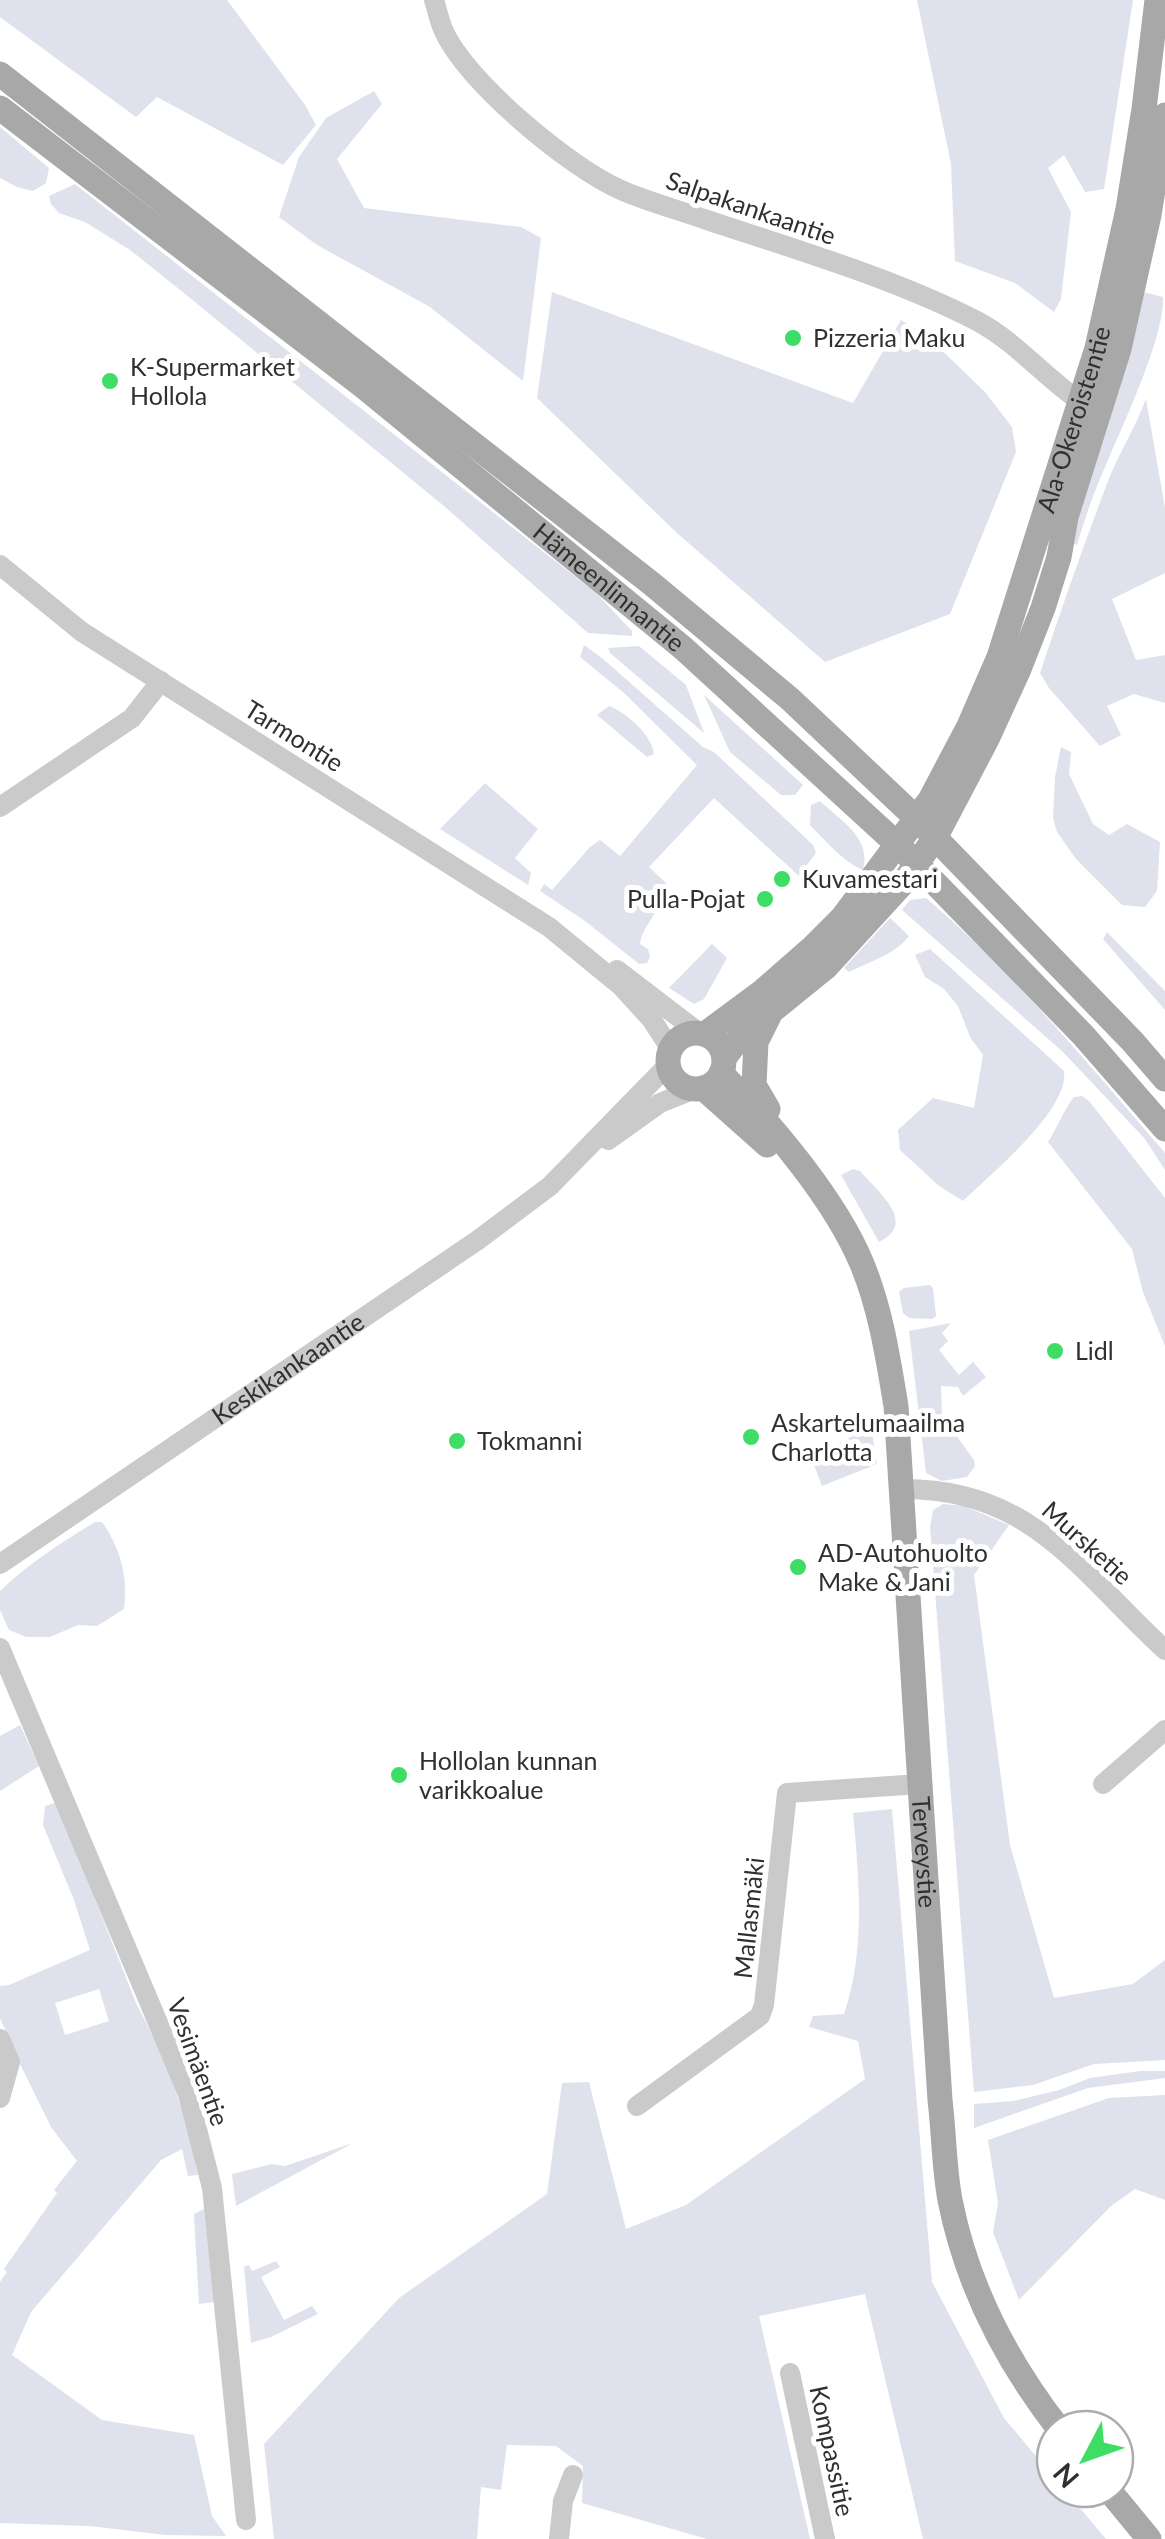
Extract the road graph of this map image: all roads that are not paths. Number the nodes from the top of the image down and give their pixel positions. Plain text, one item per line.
1 (434, 0) edge
2 (1157, 0) edge
3 (0, 74) edge
4 (0, 108) edge
5 (1165, 116) edge
6 (1147, 215) edge
7 (1088, 408) junction
8 (0, 565) edge
9 (161, 681) junction
10 (0, 807) edge
11 (916, 818) junction
12 (935, 838) junction
13 (898, 844) junction
14 (916, 864) junction
15 (569, 940) junction
16 (771, 1013) junction
17 (702, 1033) junction
18 (669, 1056) junction
19 (711, 1077) junction
20 (1165, 1079) edge
21 (1165, 1129) edge
22 (570, 1167) junction
23 (855, 1250) junction
24 (902, 1489) junction
25 (0, 1564) edge
26 (0, 1648) edge
27 (1165, 1650) edge
28 (1165, 1730) edge
29 (920, 1784) junction
30 (1102, 1784) dead end
31 (0, 2040) edge
32 (0, 2098) edge
33 (637, 2106) dead end
34 (790, 2373) dead end
35 (1046, 2409) edge
36 (573, 2474) dead end
37 (1124, 2509) edge
38 (246, 2520) dead end
39 (559, 2539) edge
40 (825, 2539) edge
41 (1149, 2539) edge

1 - 7 street, Salpakankaantie
2 - 6 main road, Ala-Okeroistentie
3 - 11 main road, Hämeenlinnantie
4 - 13 main road, Hämeenlinnantie
5 - 6 main road, Ala-Okeroistentie
6 - 7 main road, Ala-Okeroistentie
7 - 11 main road, Ala-Okeroistentie
7 - 12 main road, Ala-Okeroistentie
8 - 9 street, Tarmontie
9 - 10 street
9 - 15 street, Tarmontie
11 - 12 main road, Hämeenlinnantie
11 - 13 main road, Ala-Okeroistentie
12 - 14 main road, Ala-Okeroistentie
12 - 20 main road, Hämeenlinnantie
13 - 14 main road, Hämeenlinnantie
13 - 17 main road
14 - 16 main road, Keskikankaantie
14 - 21 main road, Hämeenlinnantie
15 - 17 street, Tarmontie
15 - 18 street, Tarmontie
16 - 19 main road, Keskikankaantie
16 - 23 main road, Terveystie
17 - 18 main road
17 - 19 main road
18 - 19 main road
18 - 22 street, Keskikankaantie
19 - 22 street, Keskikankaantie
19 - 23 main road, Terveystie
22 - 25 street, Keskikankaantie
23 - 24 main road, Terveystie
24 - 27 street, Mursketie
24 - 29 main road, Terveystie
26 - 38 street, Vesimäentie
28 - 30 street
29 - 33 street, Mallasmäki
29 - 35 main road, Terveystie
31 - 32 street
34 - 40 street, Kompassitie
36 - 39 street
37 - 41 main road

